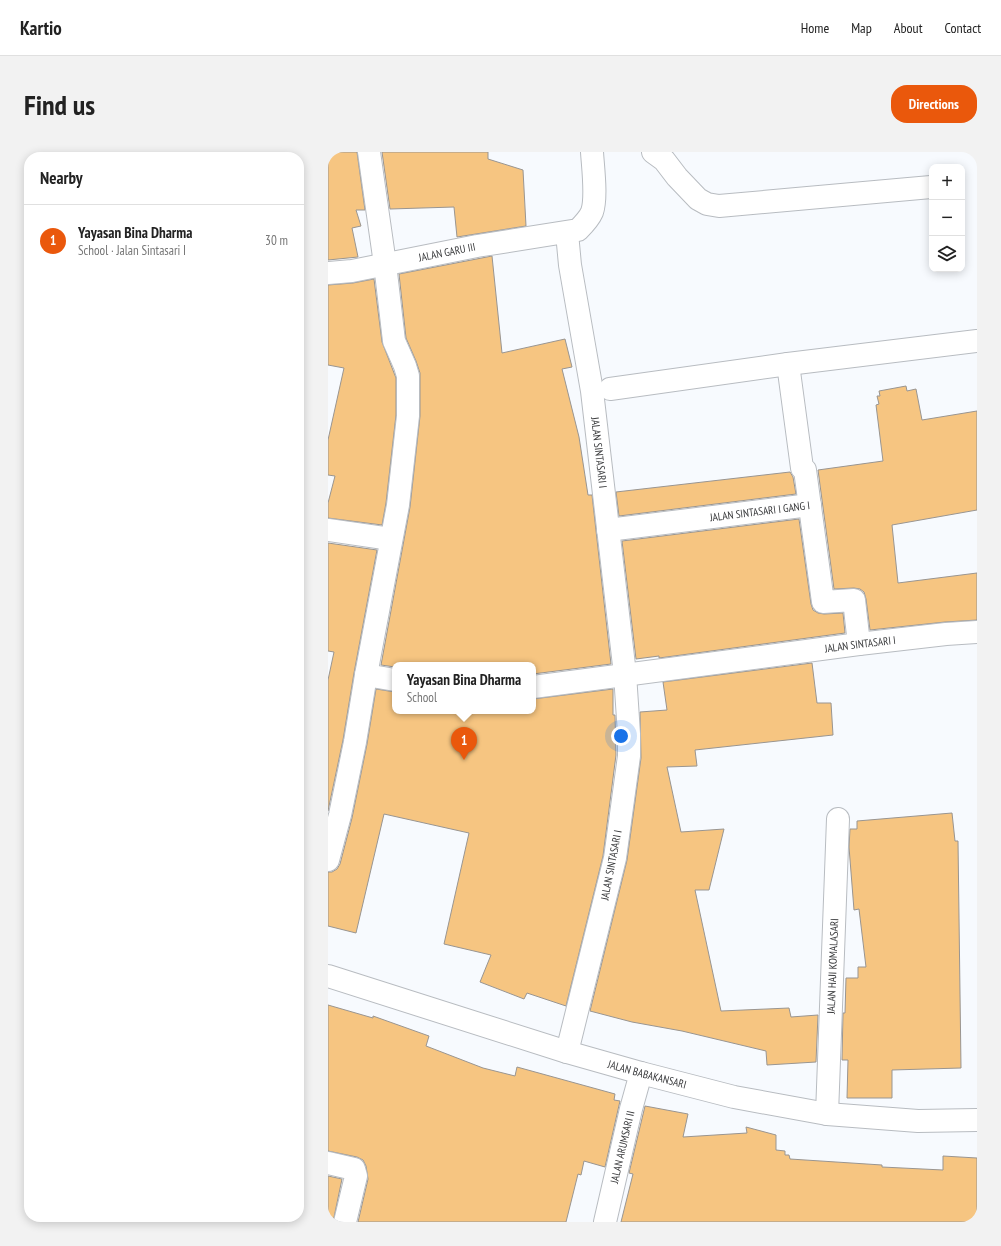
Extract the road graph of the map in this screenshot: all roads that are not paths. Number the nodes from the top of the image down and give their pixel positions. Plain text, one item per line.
1 (369, 152) edge
2 (592, 152) edge
3 (653, 152) edge
4 (929, 187) edge
5 (567, 233) junction
6 (385, 264) junction
7 (328, 273) edge
8 (977, 341) edge
9 (788, 364) junction
10 (610, 389) dead end
11 (810, 505) junction
12 (328, 530) edge
13 (608, 530) junction
14 (391, 539) junction
15 (977, 632) edge
16 (859, 644) junction
17 (625, 674) junction
18 (366, 675) junction
19 (392, 679) edge
20 (536, 687) edge
21 (838, 819) dead end
22 (328, 860) edge
23 (328, 976) edge
24 (567, 1052) junction
25 (641, 1073) junction
26 (828, 1114) junction
27 (977, 1120) edge
28 (328, 1163) edge
29 (345, 1222) edge
30 (605, 1222) edge

1 - 6 street
2 - 5 street
3 - 4 street
5 - 6 street, JALAN GARU III
5 - 13 street, JALAN SINTASARI I
6 - 7 street, JALAN GARU III
6 - 14 street
8 - 9 street
9 - 10 street
9 - 11 street
11 - 13 street, JALAN SINTASARI I GANG I
11 - 16 street, JALAN SINTASARI I GANG I
12 - 14 street
13 - 17 street, JALAN SINTASARI I
14 - 18 street
15 - 16 street, JALAN SINTASARI I
16 - 17 street, JALAN SINTASARI I
17 - 20 street
17 - 24 street, JALAN SINTASARI I
18 - 19 street
18 - 22 street
21 - 26 street, JALAN HAJI KOMALASARI
23 - 24 street, JALAN BABAKANSARI
24 - 25 street, JALAN BABAKANSARI
25 - 26 street, JALAN BABAKANSARI
25 - 30 street, JALAN ARUMSARI II
26 - 27 street, JALAN BABAKANSARI
28 - 29 street

